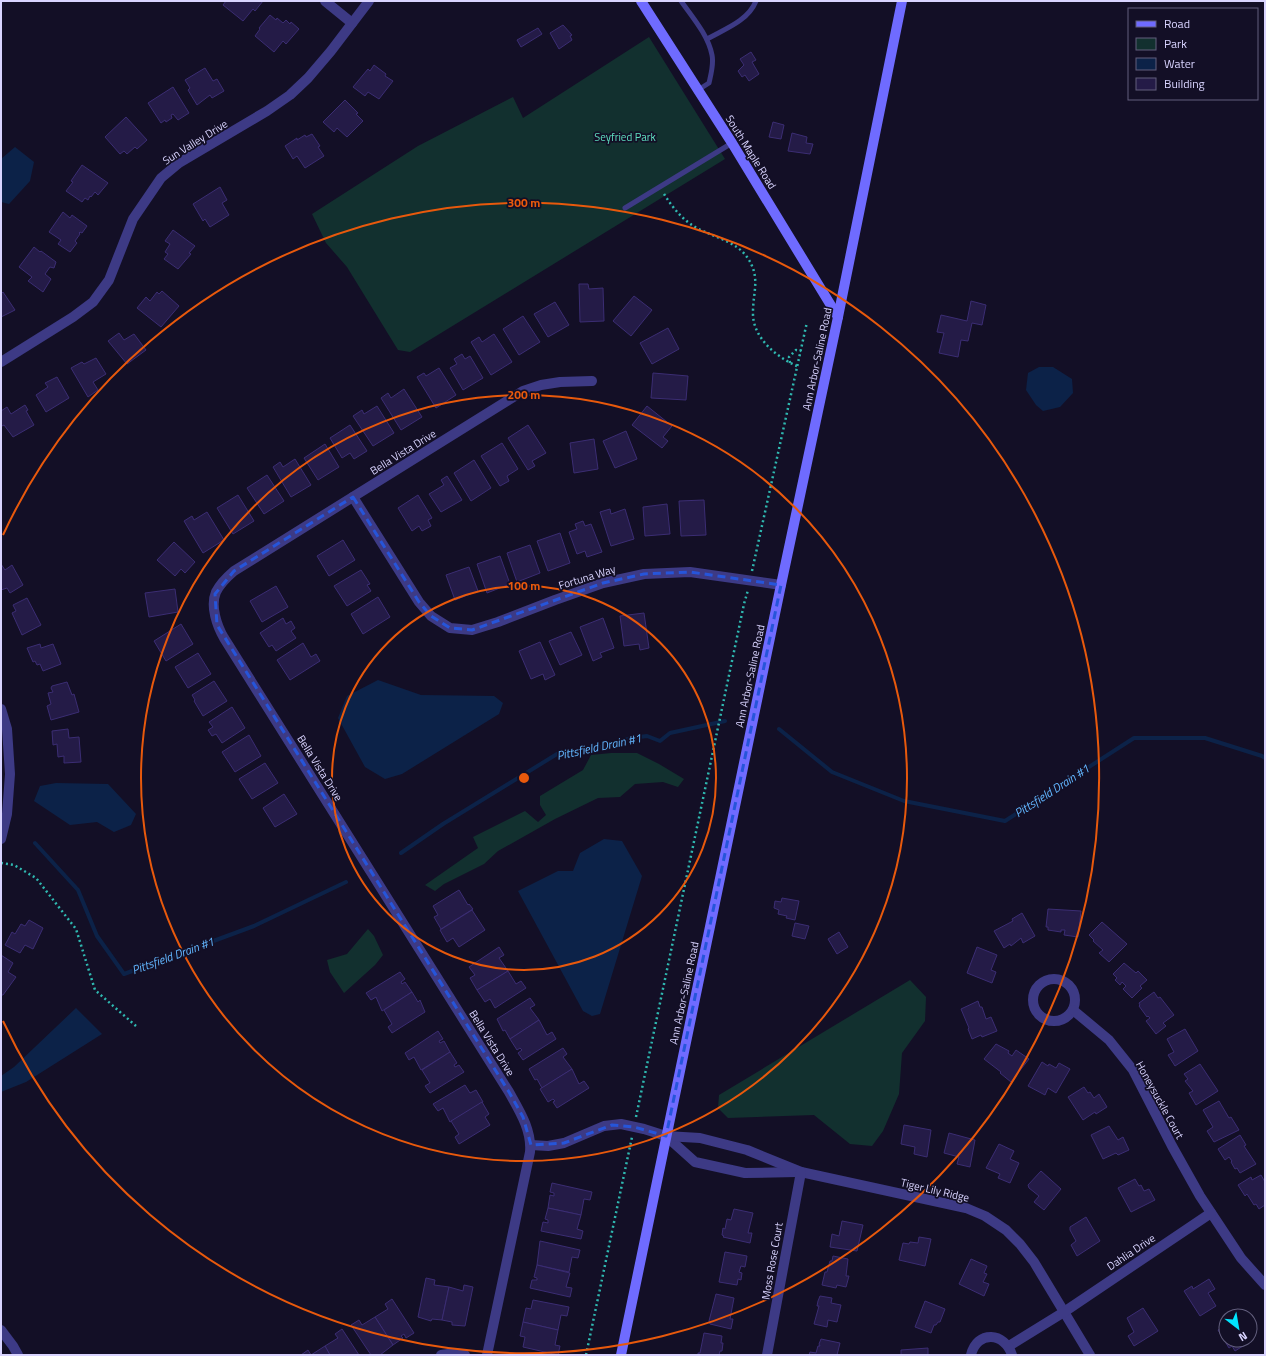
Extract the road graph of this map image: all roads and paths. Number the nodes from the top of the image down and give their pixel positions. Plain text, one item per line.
1 (326, 1) edge
2 (369, 1) edge
3 (641, 1) edge
4 (682, 1) edge
5 (756, 1) edge
6 (902, 1) edge
7 (352, 23) junction
8 (707, 38) junction
9 (698, 90) junction
10 (732, 143) junction
11 (668, 200) dead end
12 (625, 208) dead end
13 (838, 318) junction
14 (806, 322) dead end
15 (800, 351) junction
16 (1, 362) edge
17 (790, 363) junction
18 (797, 366) junction
19 (592, 382) dead end
20 (353, 497) junction
21 (755, 558) dead end
22 (781, 585) junction
23 (744, 604) dead end
24 (1, 708) edge
25 (1, 837) edge
26 (1, 863) edge
27 (1073, 1010) junction
28 (136, 1026) dead end
29 (638, 1108) dead end
30 (666, 1136) junction
31 (531, 1145) junction
32 (630, 1147) dead end
33 (801, 1172) junction
34 (1211, 1213) junction
35 (1265, 1285) edge
36 (1064, 1312) junction
37 (1, 1330) edge
38 (1011, 1351) edge
39 (18, 1355) edge
40 (441, 1355) edge
41 (465, 1355) edge
42 (487, 1355) edge
43 (586, 1355) edge
44 (621, 1355) edge
45 (767, 1355) edge
46 (971, 1355) edge
47 (1090, 1355) edge

1 - 7 street
2 - 7 street, Sun Valley Drive
3 - 9 main road, South Maple Road
4 - 8 lane
5 - 8 lane
6 - 13 main road, Ann Arbor-Saline Road
7 - 16 street, Sun Valley Drive
8 - 9 lane
9 - 10 main road, South Maple Road
10 - 12 lane
10 - 13 main road, South Maple Road
11 - 17 path
13 - 22 main road, Ann Arbor-Saline Road
14 - 15 path
15 - 17 path
15 - 18 path
17 - 18 path
18 - 21 path
19 - 20 street, Bella Vista Drive
20 - 22 street, Fortuna Way
20 - 31 street, Bella Vista Drive
22 - 30 main road, Ann Arbor-Saline Road
23 - 29 path
24 - 25 street
26 - 28 path
27 - 27 street
27 - 34 street, Honeysuckle Court
30 - 31 street
30 - 33 street, Tiger Lily Ridge
30 - 33 street, Tiger Lily Ridge
30 - 44 main road, Ann Arbor-Saline Road
31 - 42 street, Bella Vista Drive
32 - 43 path
33 - 36 street, Tiger Lily Ridge
33 - 45 street, Moss Rose Court
34 - 35 street, Honeysuckle Court
34 - 36 street, Dahlia Drive
36 - 38 street, Dahlia Drive
36 - 47 street, Tiger Lily Ridge
37 - 39 street
38 - 46 street
40 - 41 street

